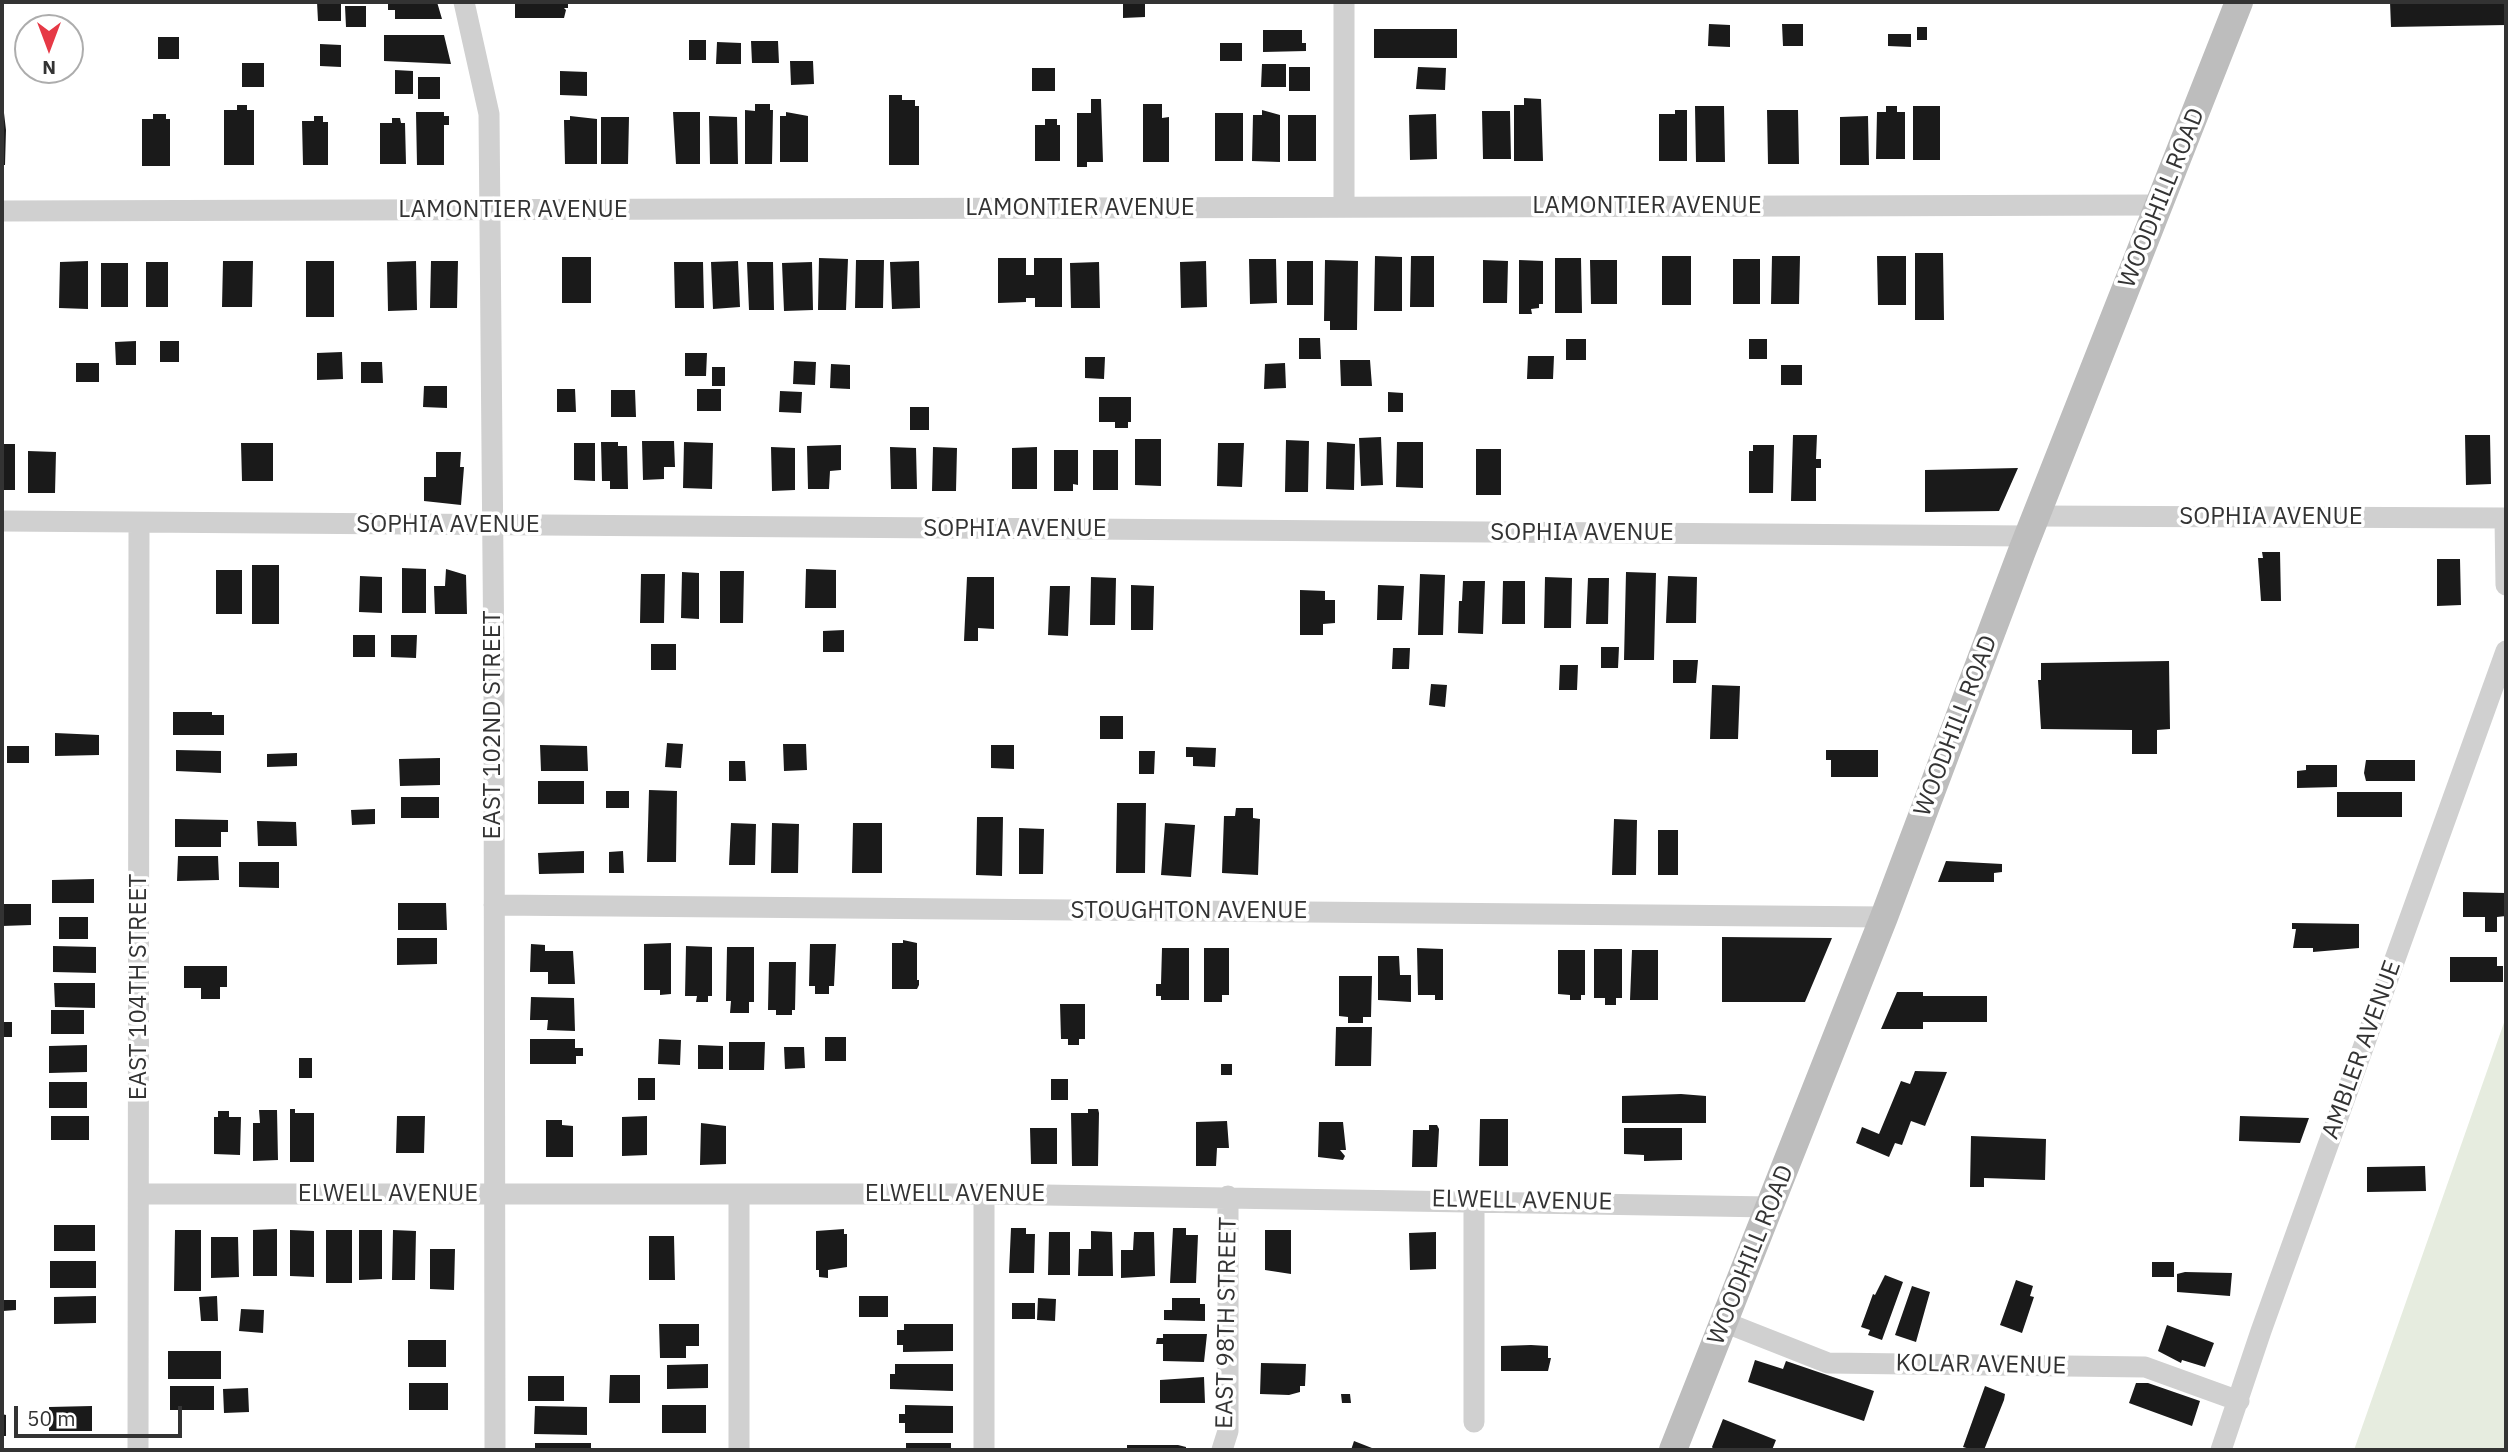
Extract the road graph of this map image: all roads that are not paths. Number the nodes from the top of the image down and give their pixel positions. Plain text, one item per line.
1 (464, 2) edge
2 (1344, 2) edge
3 (2239, 2) edge
4 (2159, 205) junction
5 (1344, 207) junction
6 (2, 211) edge
7 (489, 211) junction
8 (2505, 518) edge
9 (2, 521) edge
10 (139, 523) junction
11 (491, 525) junction
12 (2032, 526) junction
13 (2506, 585) edge
14 (2506, 651) edge
15 (494, 905) junction
16 (1884, 917) junction
17 (139, 1194) junction
18 (493, 1194) junction
19 (739, 1194) junction
20 (984, 1194) junction
21 (1228, 1196) junction
22 (1474, 1200) junction
23 (1770, 1207) junction
24 (1724, 1322) junction
25 (2239, 1401) junction
26 (1474, 1422) dead end
27 (138, 1450) edge
28 (495, 1450) edge
29 (739, 1450) edge
30 (985, 1450) edge
31 (1222, 1450) edge
32 (1673, 1450) edge
33 (2221, 1450) edge

1 - 7 street, EAST 102ND STREET
2 - 5 street
3 - 4 main road, WOODHILL ROAD
4 - 5 street, LAMONTIER AVENUE
4 - 12 main road, WOODHILL ROAD
5 - 7 street, LAMONTIER AVENUE
6 - 7 street, LAMONTIER AVENUE
7 - 11 street, EAST 102ND STREET
8 - 12 street, SOPHIA AVENUE
8 - 13 street
9 - 10 street, SOPHIA AVENUE
10 - 11 street, SOPHIA AVENUE
10 - 17 street, EAST 104TH STREET
11 - 12 street, SOPHIA AVENUE
11 - 15 street, EAST 102ND STREET
12 - 16 main road, WOODHILL ROAD
14 - 25 street, AMBLER AVENUE
15 - 16 street, STOUGHTON AVENUE
15 - 18 street, EAST 102ND STREET
16 - 23 main road, WOODHILL ROAD
17 - 18 street, ELWELL AVENUE
17 - 27 street, EAST 104TH STREET
18 - 19 street, ELWELL AVENUE
18 - 28 street, EAST 102ND STREET
19 - 20 street, ELWELL AVENUE
19 - 29 street
20 - 21 street, ELWELL AVENUE
20 - 30 street
21 - 22 street, ELWELL AVENUE
21 - 31 street, EAST 98TH STREET
22 - 23 street, ELWELL AVENUE
22 - 26 street
23 - 24 main road, WOODHILL ROAD
24 - 25 street, KOLAR AVENUE
24 - 32 main road, WOODHILL ROAD
25 - 33 street, AMBLER AVENUE

